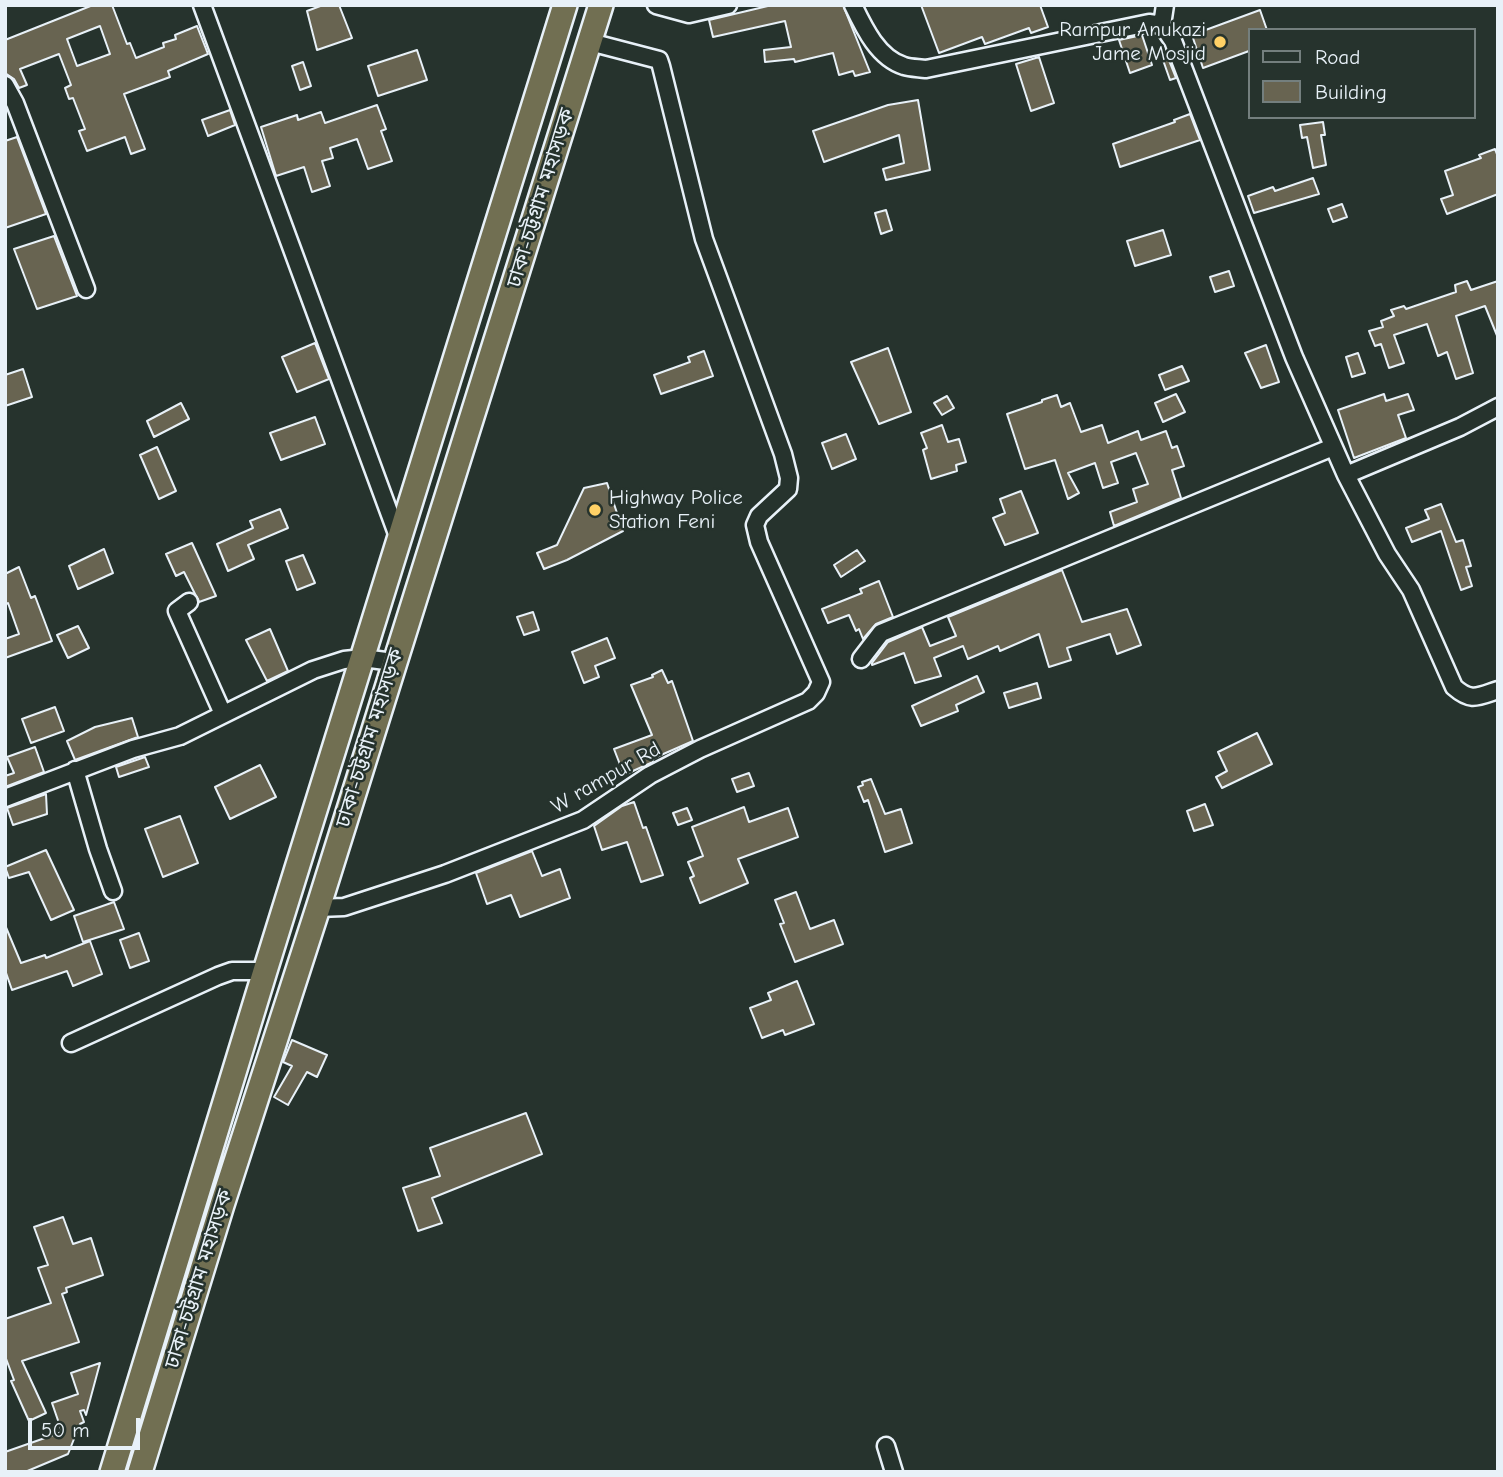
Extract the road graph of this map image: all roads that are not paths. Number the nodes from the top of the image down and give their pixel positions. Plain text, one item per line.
1 (202, 5) edge
2 (565, 5) edge
3 (601, 5) edge
4 (656, 5) edge
5 (727, 5) edge
6 (853, 5) edge
7 (1165, 5) edge
8 (1162, 25) junction
9 (590, 42) junction
10 (5, 85) edge
11 (86, 289) dead end
12 (1498, 407) edge
13 (1333, 447) junction
14 (1346, 475) junction
15 (399, 539) junction
16 (189, 602) dead end
17 (363, 658) junction
18 (862, 659) dead end
19 (393, 662) junction
20 (1498, 690) edge
21 (223, 714) junction
22 (75, 770) junction
23 (5, 798) edge
24 (113, 891) dead end
25 (318, 908) junction
26 (265, 971) junction
27 (71, 1043) dead end
28 (886, 1446) dead end
29 (112, 1472) edge
30 (140, 1472) edge
31 (894, 1472) edge

1 - 15 street
2 - 15 highway, ঢাকা-চট্টগ্রাম মহাসড়ক
3 - 9 highway, ঢাকা-চট্টগ্রাম মহাসড়ক
4 - 5 street
6 - 8 street
7 - 8 street
8 - 13 street
9 - 19 highway, ঢাকা-চট্টগ্রাম মহাসড়ক
9 - 25 street, W rampur Rd
10 - 11 street
12 - 14 street
13 - 14 street
13 - 18 street
14 - 20 street
15 - 17 highway, ঢাকা-চট্টগ্রাম মহাসড়ক
16 - 21 street
17 - 19 street
17 - 21 street
17 - 26 highway, ঢাকা-চট্টগ্রাম মহাসড়ক
19 - 25 highway, ঢাকা-চট্টগ্রাম মহাসড়ক
21 - 22 street
22 - 23 street
22 - 24 street
25 - 30 highway, ঢাকা-চট্টগ্রাম মহাসড়ক
26 - 27 street
26 - 29 highway, ঢাকা-চট্টগ্রাম মহাসড়ক
28 - 31 street

